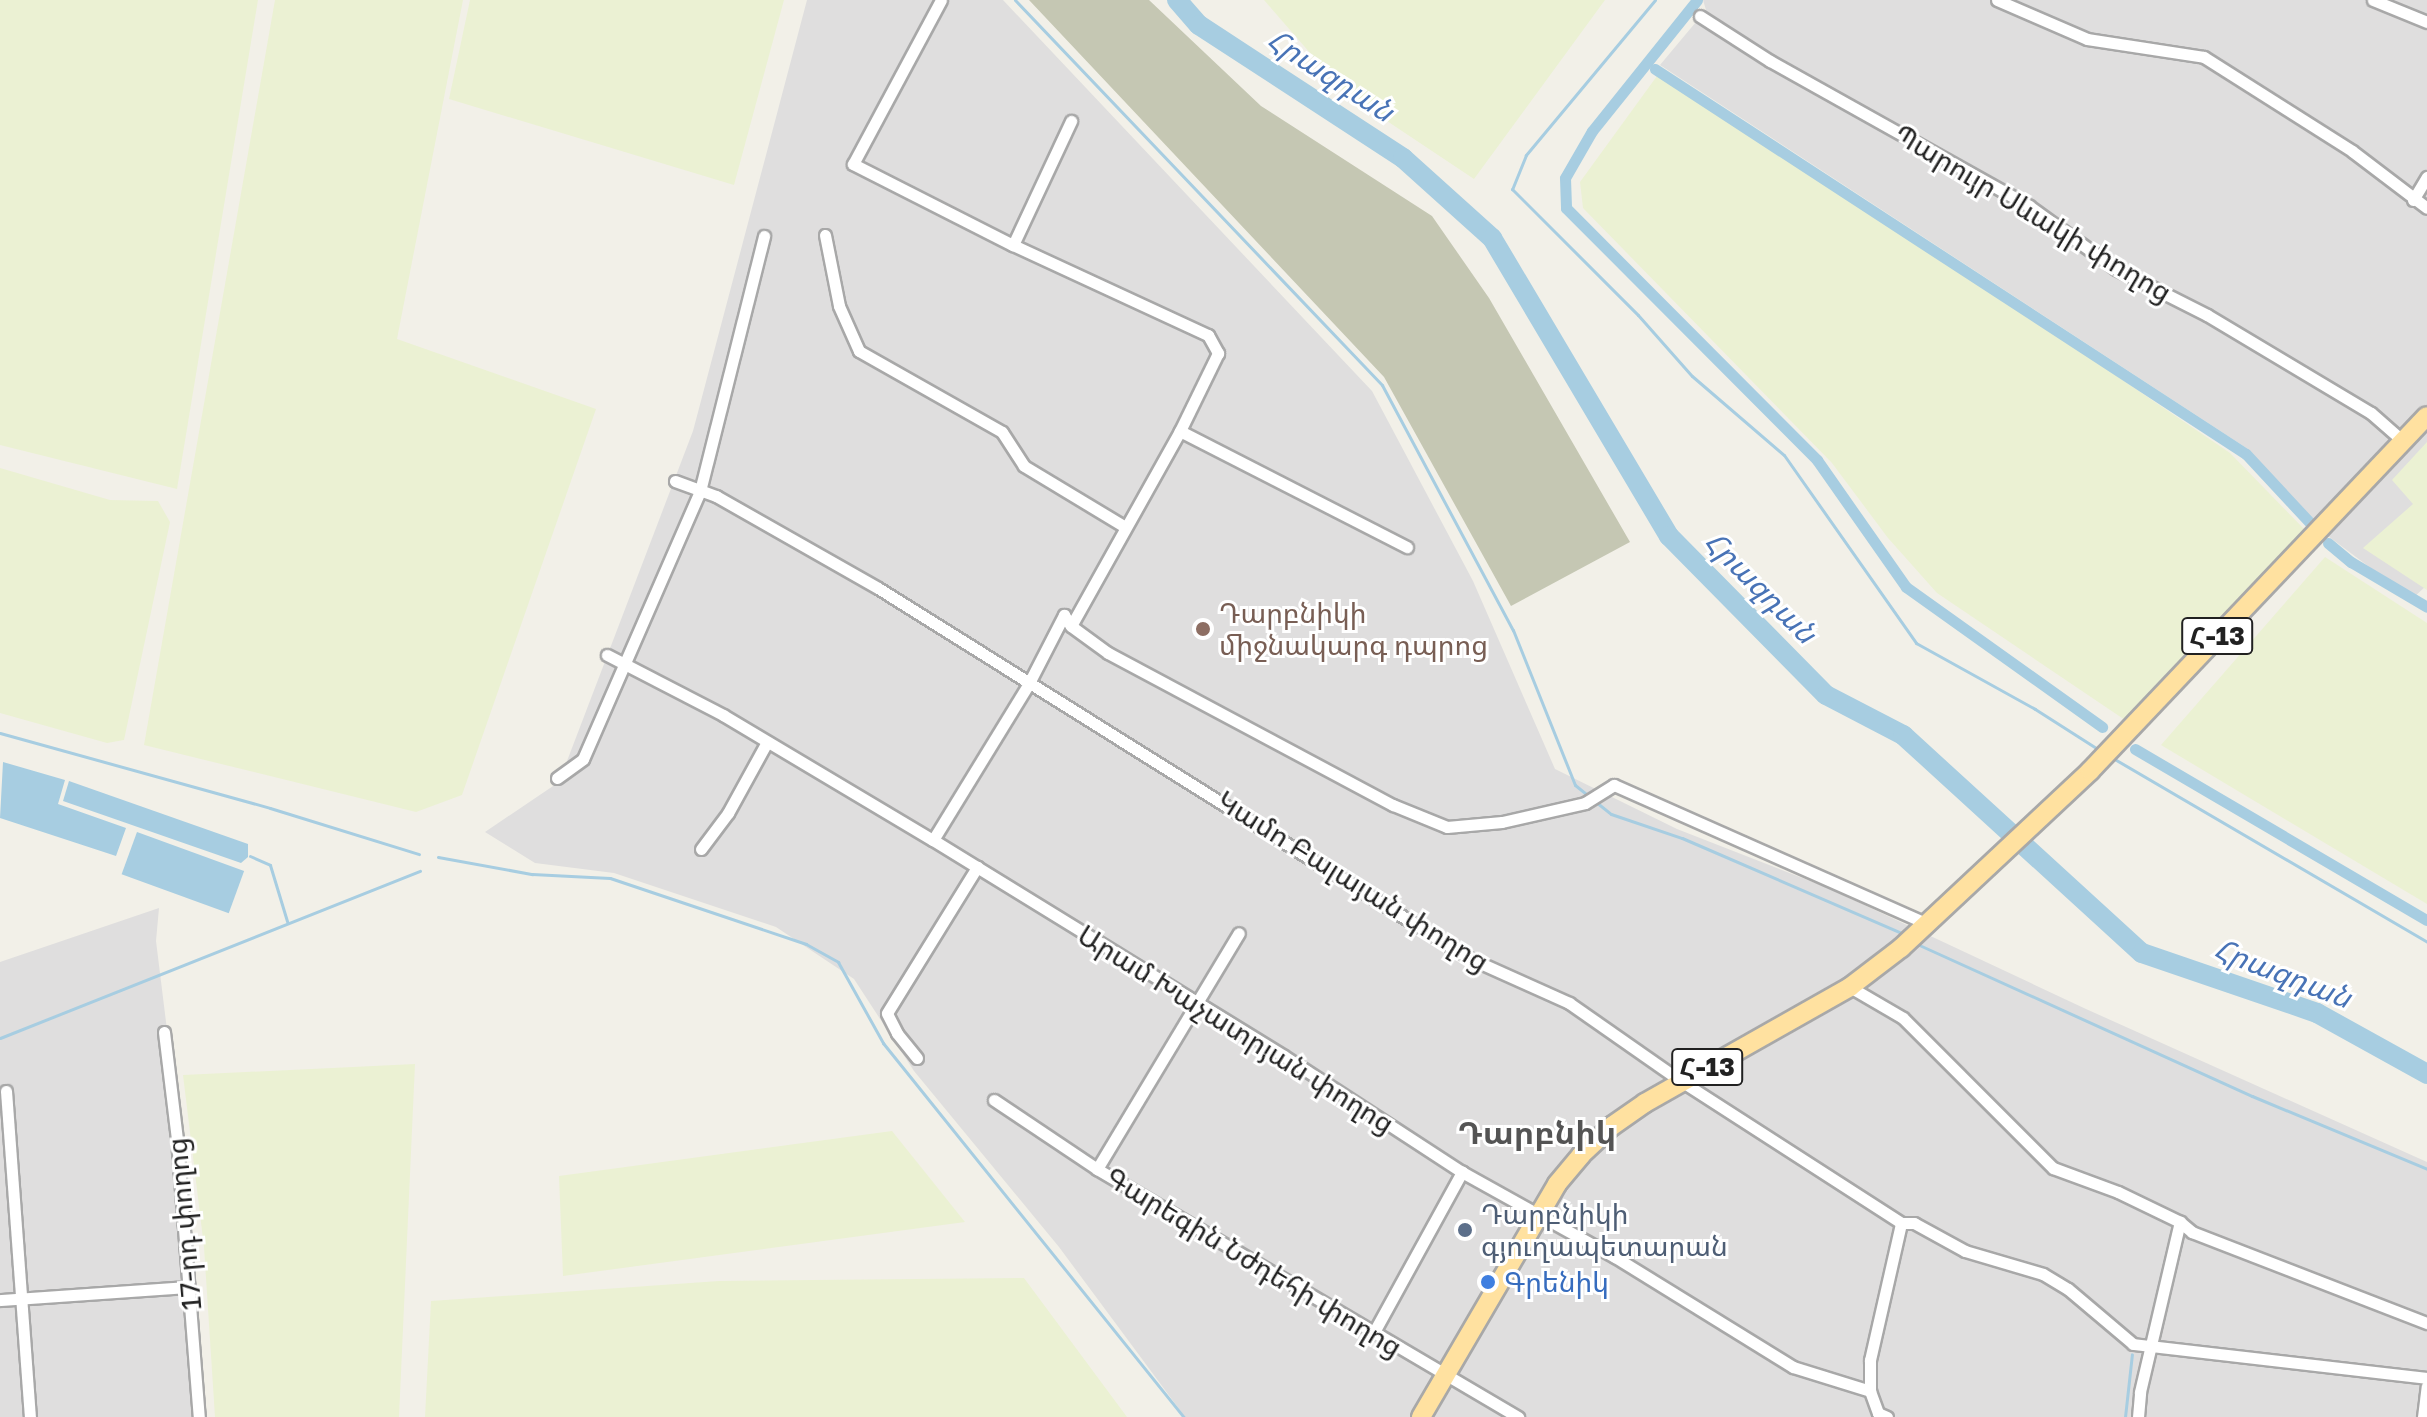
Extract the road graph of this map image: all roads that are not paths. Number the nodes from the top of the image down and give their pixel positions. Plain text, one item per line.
1 (941, 0) edge
2 (1997, 0) edge
3 (2373, 0) edge
4 (1700, 16) dead end
5 (2427, 22) edge
6 (1071, 121) dead end
7 (2427, 177) edge
8 (2413, 200) junction
9 (2427, 208) edge
10 (825, 235) dead end
11 (764, 236) dead end
12 (1013, 245) junction
13 (2427, 416) edge
14 (1180, 431) junction
15 (2403, 441) junction
16 (675, 481) dead end
17 (700, 491) junction
18 (1125, 527) junction
19 (1407, 547) dead end
20 (1071, 626) junction
21 (607, 655) dead end
22 (624, 665) junction
23 (1028, 685) junction
24 (767, 742) junction
25 (557, 778) dead end
26 (933, 840) junction
27 (701, 849) dead end
28 (977, 867) junction
29 (1922, 929) junction
30 (1239, 933) dead end
31 (1850, 987) junction
32 (1195, 1004) junction
33 (164, 1032) dead end
34 (917, 1058) dead end
35 (1681, 1081) junction
36 (6, 1091) dead end
37 (994, 1100) dead end
38 (1097, 1169) junction
39 (1462, 1172) junction
40 (1538, 1216) junction
41 (2180, 1222) junction
42 (1901, 1223) junction
43 (186, 1287) junction
44 (20, 1297) junction
45 (0, 1300) edge
46 (2427, 1323) edge
47 (1374, 1332) junction
48 (2150, 1349) junction
49 (1446, 1377) junction
50 (2427, 1378) edge
51 (2427, 1386) edge
52 (1870, 1391) junction
53 (1880, 1416) edge
54 (30, 1417) edge
55 (199, 1417) edge
56 (1421, 1417) edge
57 (1518, 1417) edge
58 (2138, 1417) edge
59 (2423, 1417) edge

1 - 12 street
2 - 8 street
3 - 5 street
4 - 15 street, Պարույր Սևակի փողոց
6 - 12 street
7 - 8 street
8 - 9 street
10 - 18 street
11 - 17 street
12 - 14 street
13 - 15 main road, Հ-13
14 - 18 street
14 - 19 street
15 - 29 main road, Հ-13
16 - 17 street, Կամո Բալայան փողոց
17 - 22 street
17 - 23 street, Կամո Բալայան փողոց
18 - 20 street
20 - 23 street
20 - 29 street
21 - 22 street, Արամ Խաչատրյան փողոց
22 - 24 street, Արամ Խաչատրյան փողոց
22 - 25 street
23 - 26 street
23 - 35 street, Կամո Բալայան փողոց
24 - 26 street, Արամ Խաչատրյան փողոց
24 - 27 street
26 - 28 street, Արամ Խաչատրյան փողոց
28 - 32 street, Արամ Խաչատրյան փողոց
28 - 34 street
29 - 31 main road, Հ-13
30 - 32 street
31 - 35 main road, Հ-13
31 - 41 street
32 - 38 street
32 - 39 street, Արամ Խաչատրյան փողոց
33 - 43 street, 17-րդ փողոց
35 - 40 main road, Հ-13
35 - 42 street, Կամո Բալայան փողոց
36 - 44 street
37 - 38 street, Գարեգին Նժդեհի փողոց
38 - 47 street, Գարեգին Նժդեհի փողոց
39 - 40 street, Արամ Խաչատրյան փողոց
39 - 47 street
40 - 49 main road, Հ-13
40 - 52 street, Արամ Խաչատրյան փողոց
41 - 46 street
41 - 48 street
42 - 48 street, Կամո Բալայան փողոց
42 - 52 street
43 - 44 street
43 - 55 street, 17-րդ փողոց
44 - 45 street
44 - 54 street
47 - 49 street, Գարեգին Նժդեհի փողոց
48 - 50 street
48 - 58 street
49 - 56 main road, Հ-13
49 - 57 street, Գարեգին Նժդեհի փողոց
51 - 59 street
52 - 53 street

